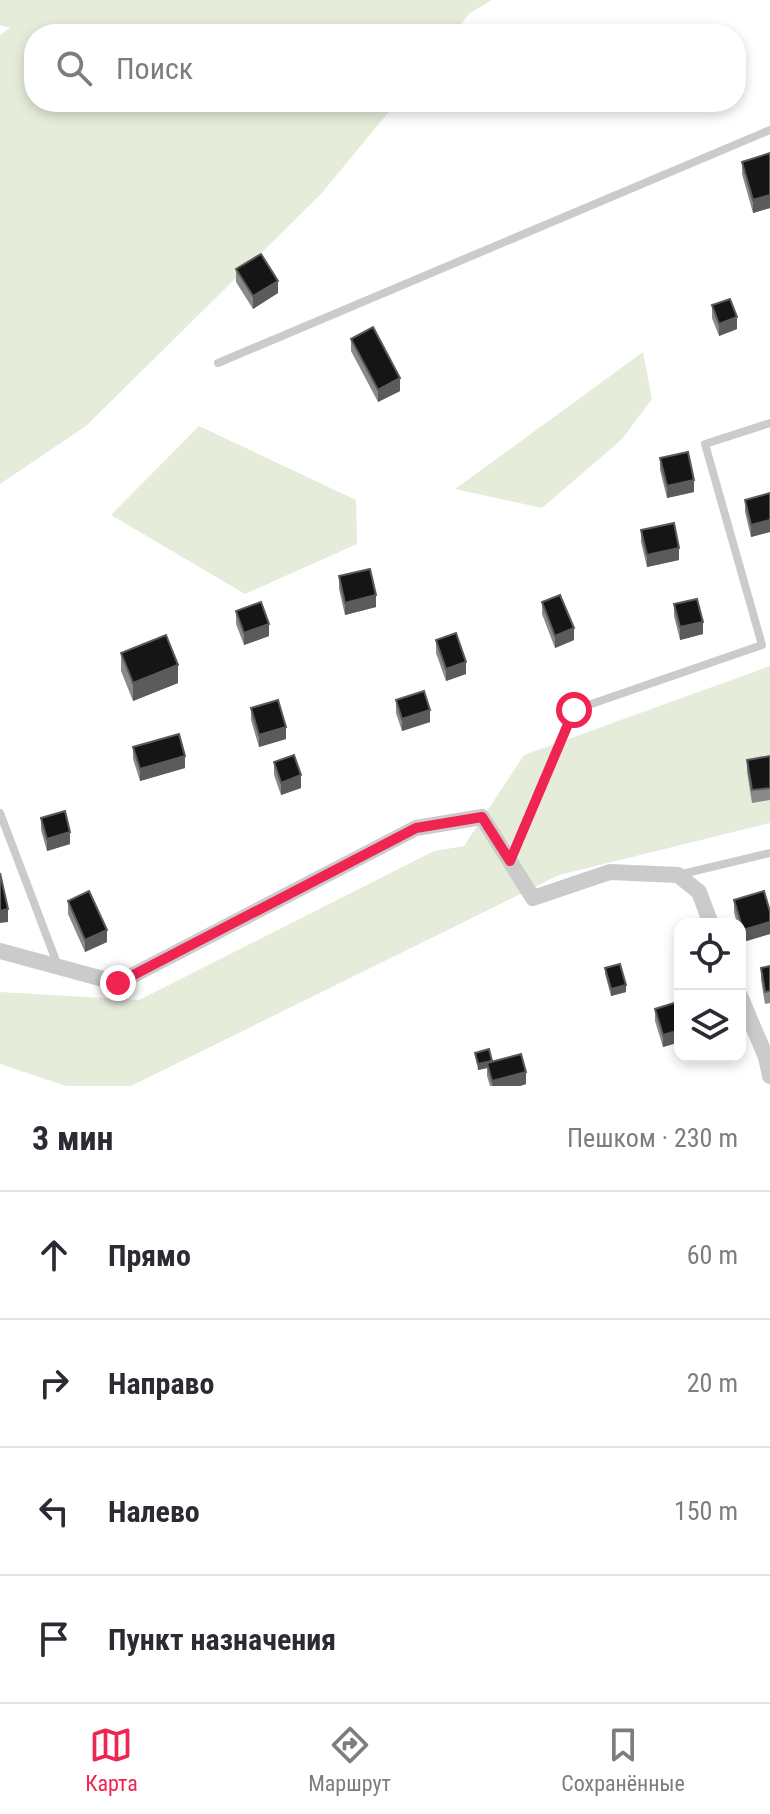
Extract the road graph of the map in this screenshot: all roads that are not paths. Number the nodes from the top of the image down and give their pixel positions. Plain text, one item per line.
1 (770, 130) edge
2 (218, 363) dead end
3 (770, 423) edge
4 (0, 813) edge
5 (770, 853) edge
6 (510, 861) junction
7 (678, 875) junction
8 (709, 918) edge
9 (0, 951) edge
10 (58, 967) junction
11 (746, 1010) edge
12 (770, 1076) edge

1 - 2 lane
3 - 6 lane
4 - 10 lane
5 - 7 lane
6 - 7 street
6 - 10 street
7 - 8 street
9 - 10 street
11 - 12 street

